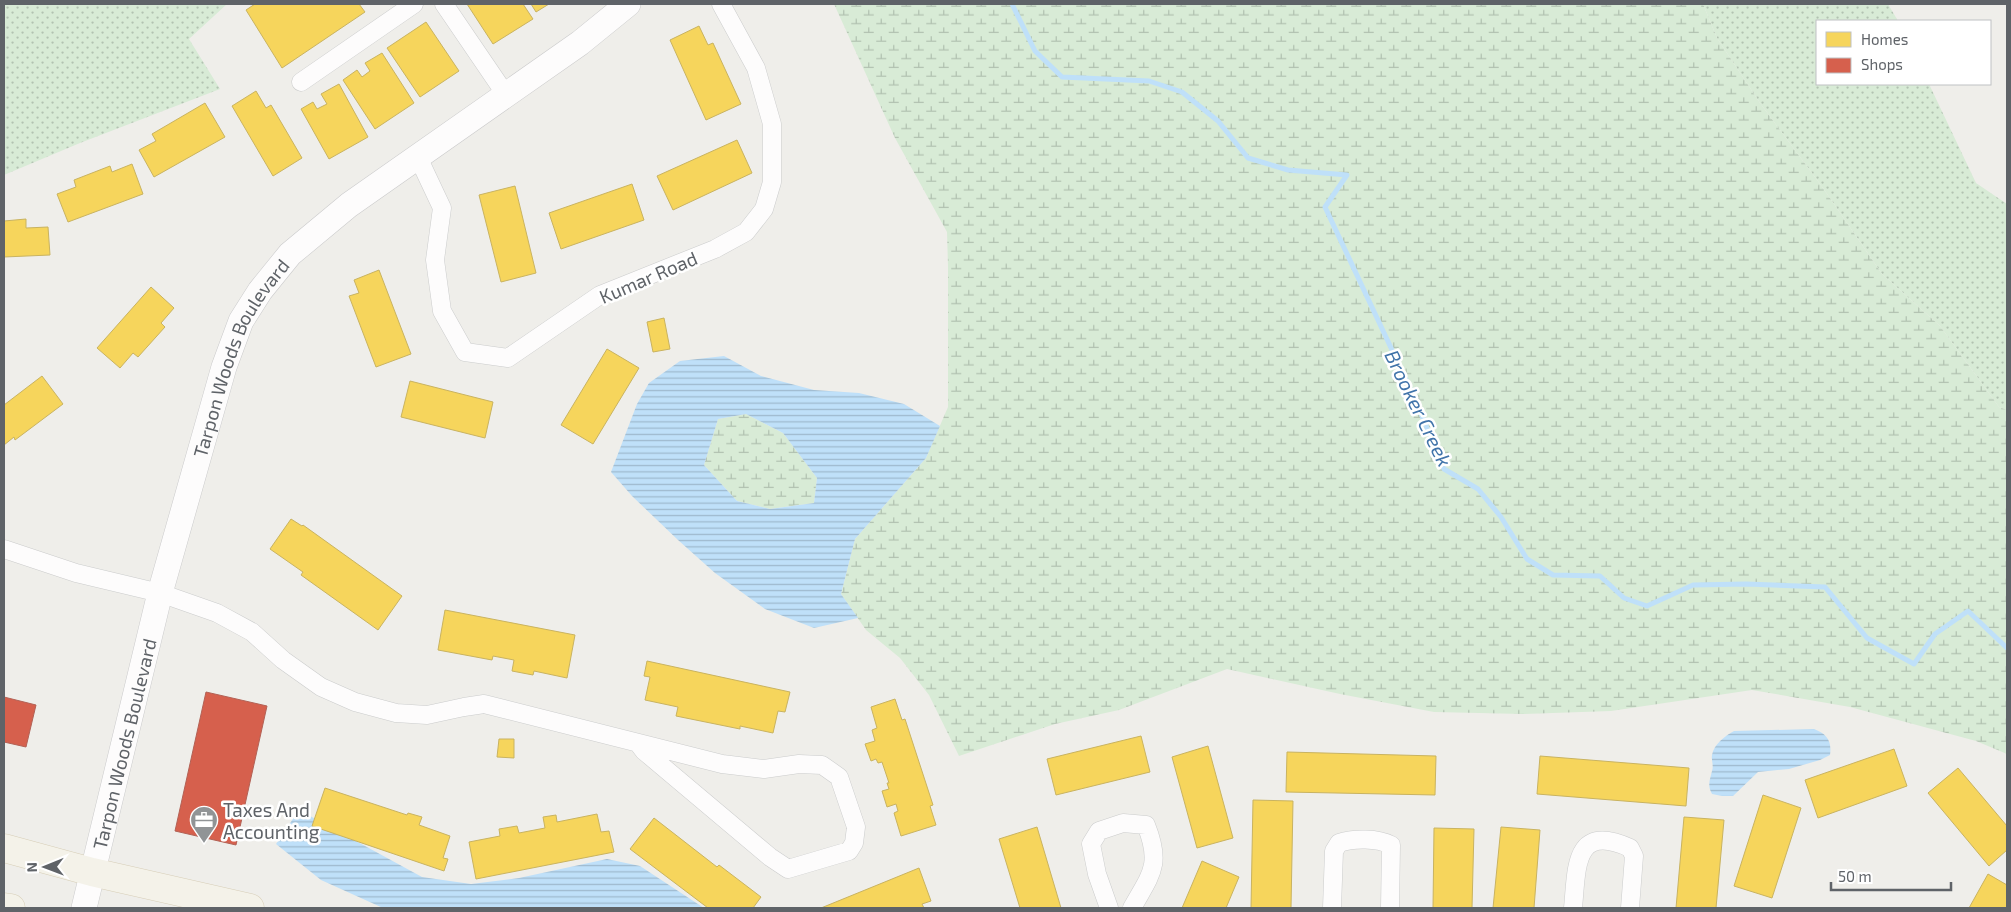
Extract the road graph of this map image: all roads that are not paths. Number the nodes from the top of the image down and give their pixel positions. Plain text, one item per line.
1 (414, 4) edge
2 (444, 4) edge
3 (628, 4) edge
4 (721, 4) edge
5 (301, 82) dead end
6 (506, 95) junction
7 (418, 157) junction
8 (4, 549) edge
9 (160, 593) junction
10 (638, 742) junction
11 (4, 848) edge
12 (92, 872) junction
13 (4, 906) edge
14 (11, 908) edge
15 (84, 908) edge
16 (250, 908) edge
17 (1109, 908) edge
18 (1132, 908) edge
19 (1332, 908) edge
20 (1390, 908) edge
21 (1573, 908) edge
22 (1630, 908) edge

1 - 5 street
2 - 6 street
3 - 6 street, Tarpon Woods Boulevard
4 - 7 street, Kumar Road
6 - 7 street, Tarpon Woods Boulevard
7 - 9 street, Tarpon Woods Boulevard
8 - 9 street
9 - 10 street
9 - 12 street, Tarpon Woods Boulevard
10 - 10 street
11 - 12 main road
12 - 15 street, Tarpon Woods Boulevard
12 - 16 main road
13 - 14 main road
17 - 18 street
19 - 20 street
21 - 22 street

